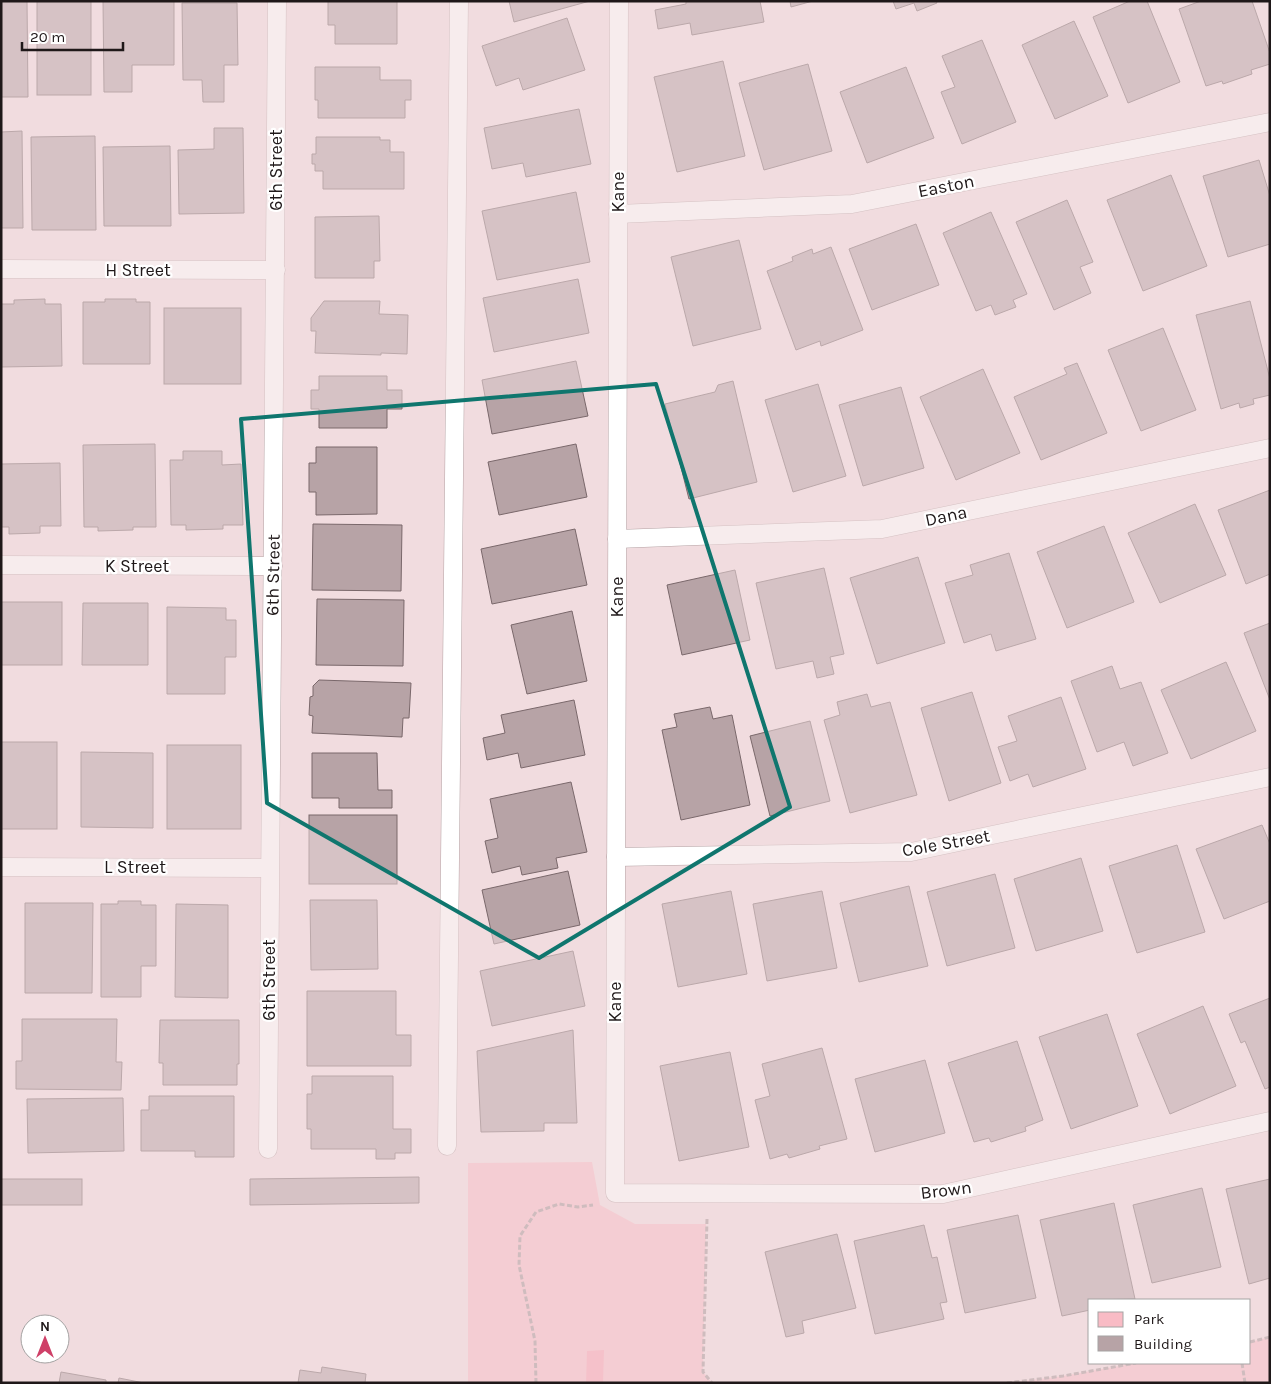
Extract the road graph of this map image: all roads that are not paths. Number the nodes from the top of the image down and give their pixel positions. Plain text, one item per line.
1 (277, 1) edge
2 (459, 1) edge
3 (619, 1) edge
4 (1270, 122) edge
5 (618, 214) junction
6 (1, 269) edge
7 (276, 270) junction
8 (1270, 448) edge
9 (617, 539) junction
10 (1, 565) edge
11 (273, 566) junction
12 (1270, 777) edge
13 (616, 857) junction
14 (1, 866) edge
15 (269, 868) junction
16 (1270, 1121) edge
17 (447, 1146) dead end
18 (268, 1149) dead end
19 (615, 1193) joint

1 - 7 lane, 6th Street
2 - 17 lane
3 - 5 lane, Kane
4 - 5 lane, Easton
5 - 9 lane, Kane
6 - 7 lane, H Street
7 - 11 lane, 6th Street
8 - 9 lane, Dana
9 - 13 lane, Kane
10 - 11 lane, K Street
11 - 15 lane, 6th Street
12 - 13 lane, Cole Street
13 - 19 lane, Kane
14 - 15 lane, L Street
15 - 18 lane, 6th Street
16 - 19 lane, Brown

